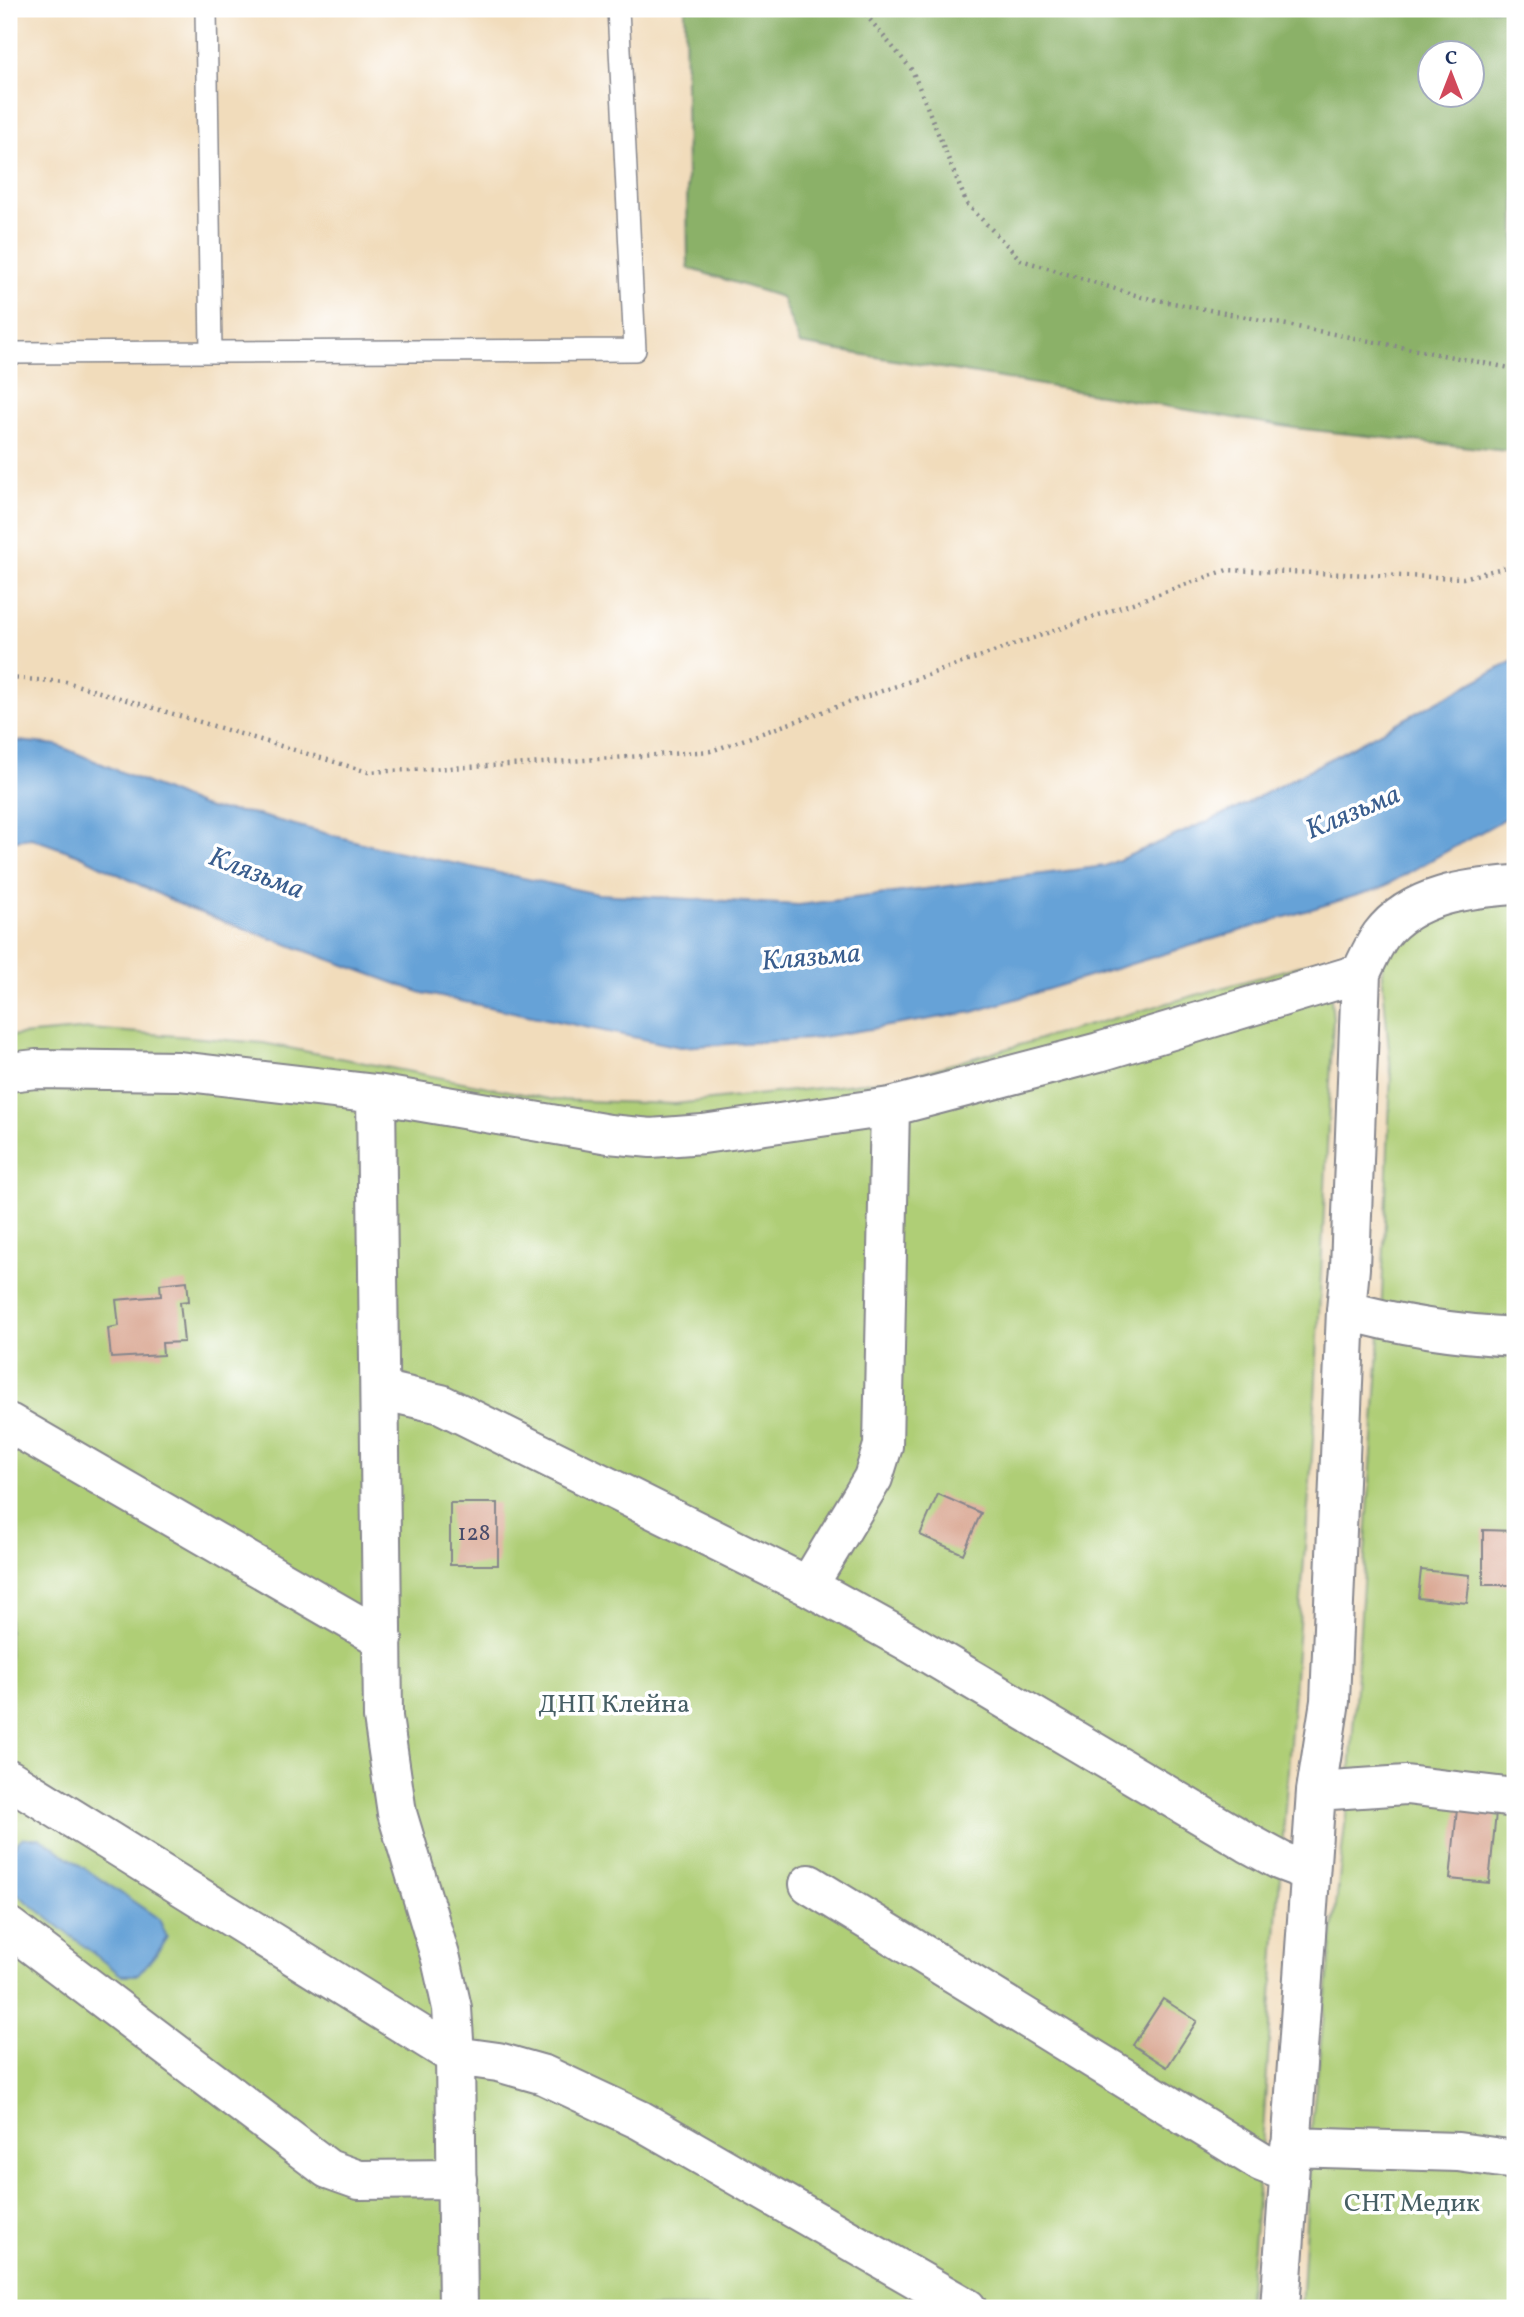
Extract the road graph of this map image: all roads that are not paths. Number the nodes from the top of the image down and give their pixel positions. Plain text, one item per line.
1 (206, 9) edge
2 (618, 9) edge
3 (9, 352) edge
4 (211, 352) junction
5 (1515, 886) edge
6 (1361, 973) junction
7 (9, 1072) edge
8 (376, 1094) junction
9 (890, 1107) junction
10 (1346, 1310) junction
11 (1515, 1337) edge
12 (380, 1390) junction
13 (9, 1423) edge
14 (808, 1586) junction
15 (383, 1639) junction
16 (9, 1779) edge
17 (1315, 1791) junction
18 (1515, 1798) edge
19 (1310, 1872) junction
20 (809, 1884) dead end
21 (9, 1927) edge
22 (456, 2056) junction
23 (1289, 2160) junction
24 (1515, 2161) edge
25 (457, 2179) junction
26 (458, 2308) edge
27 (967, 2308) edge
28 (1280, 2308) edge

1 - 4 lane
2 - 4 lane
3 - 4 lane
5 - 6 street
6 - 9 street
6 - 10 street
7 - 8 street
8 - 9 street
8 - 12 street
9 - 14 street
10 - 11 street
10 - 17 street
12 - 14 street
12 - 15 street
13 - 15 street
14 - 19 street
15 - 22 street
16 - 22 street
17 - 18 street
17 - 19 street
19 - 23 street
20 - 23 street
21 - 25 street
22 - 25 street
22 - 27 street
23 - 24 street
23 - 28 street
25 - 26 street

